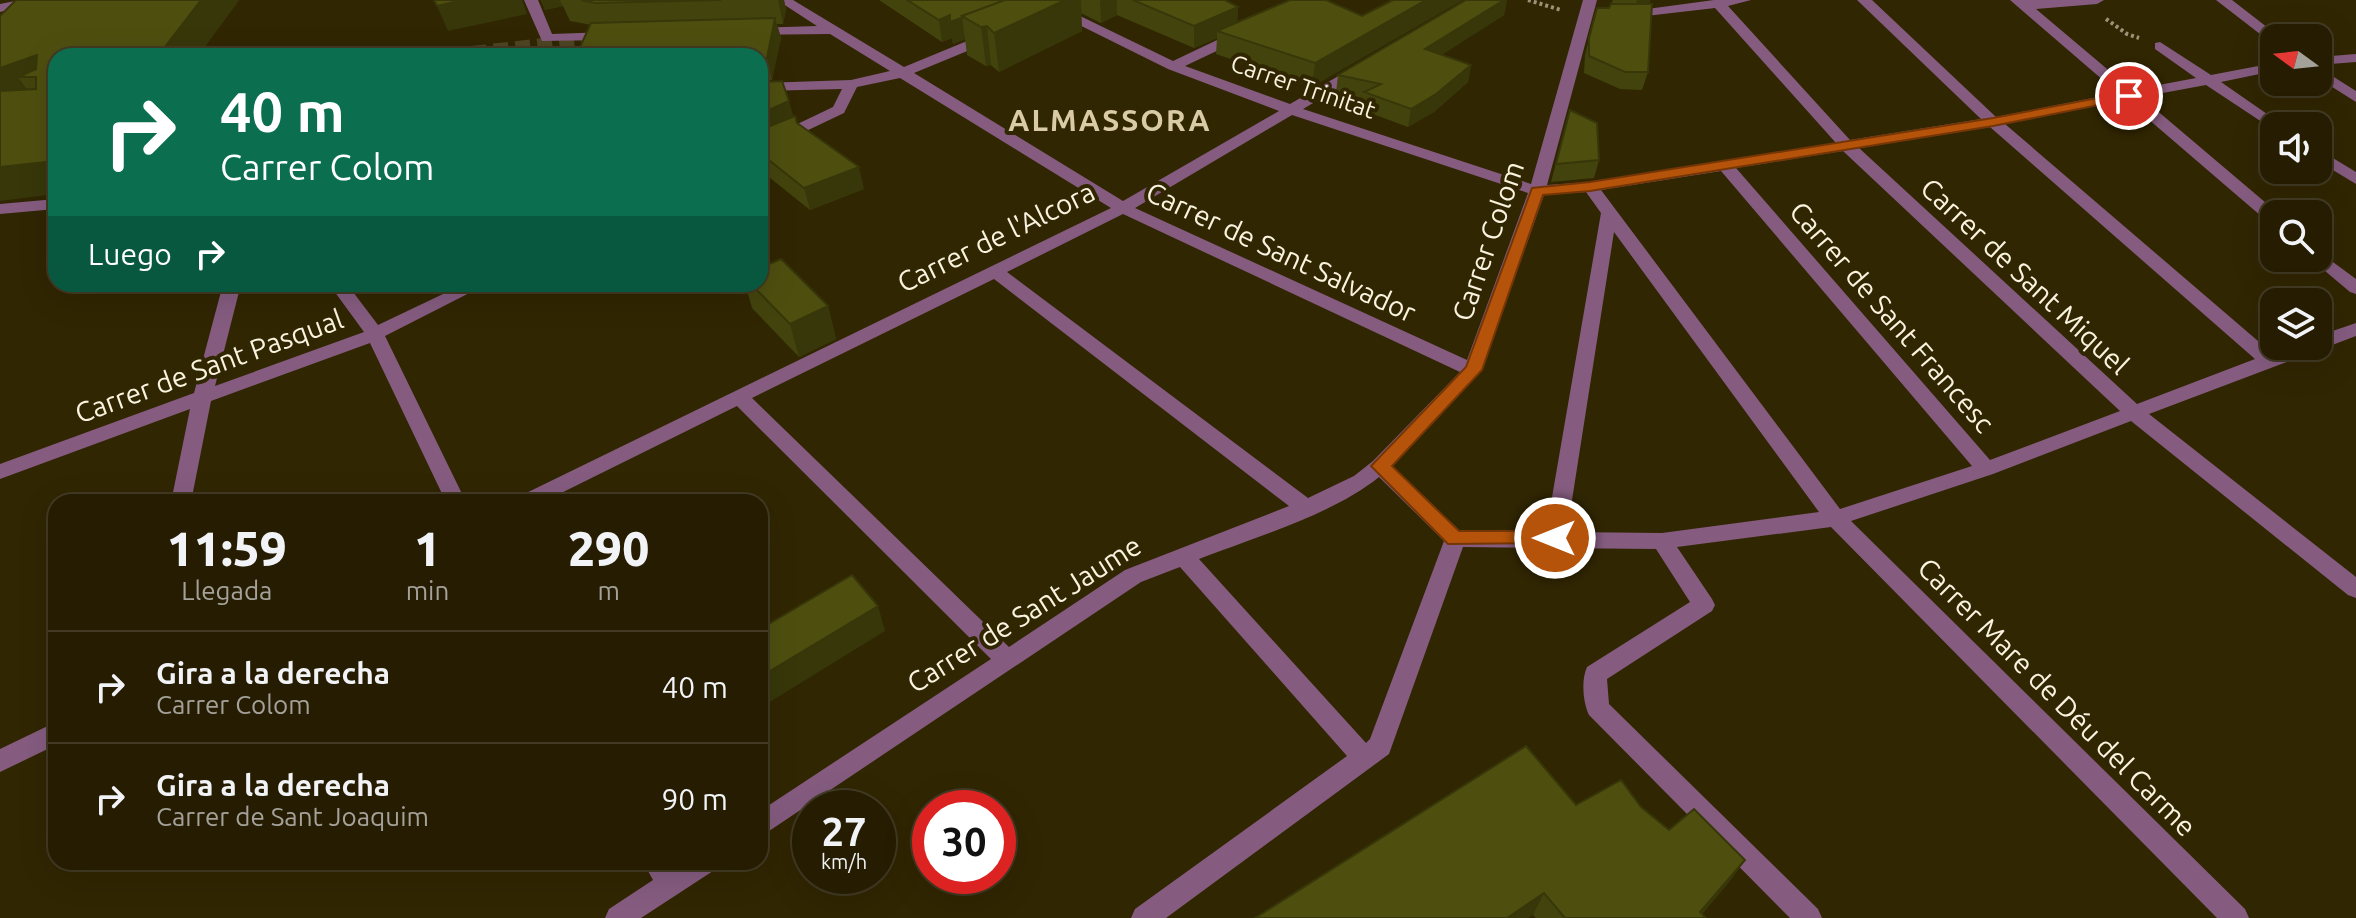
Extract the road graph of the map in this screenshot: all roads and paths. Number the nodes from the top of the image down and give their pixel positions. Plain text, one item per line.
1 (41, 0) edge
2 (531, 0) edge
3 (784, 0) edge
4 (1036, 0) edge
5 (1528, 0) edge
6 (1744, 0) edge
7 (1864, 0) edge
8 (2223, 0) edge
9 (2091, 1) edge
10 (1082, 3) dead end
11 (2021, 3) edge
12 (1719, 4) junction
13 (0, 8) edge
14 (1596, 10) edge
15 (1059, 11) junction
16 (1037, 18) edge
17 (1258, 27) edge
18 (2260, 28) edge
19 (829, 30) junction
20 (737, 33) edge
21 (999, 33) edge
22 (583, 41) tunnel mouth
23 (2155, 44) joint
24 (2356, 58) edge
25 (2332, 60) edge
26 (1372, 63) edge
27 (1173, 66) junction
28 (2260, 70) edge
29 (902, 73) junction
30 (2205, 80) junction
31 (2332, 81) edge
32 (851, 84) junction
33 (768, 87) edge
34 (2129, 96) junction
35 (2356, 98) edge
36 (1291, 110) junction
37 (2260, 116) edge
38 (1993, 122) junction
39 (768, 144) edge
40 (1847, 146) junction
41 (2332, 163) edge
42 (1725, 165) junction
43 (2356, 179) edge
44 (1590, 187) junction
45 (1537, 191) junction
46 (48, 205) edge
47 (2260, 206) edge
48 (1123, 208) junction
49 (0, 209) edge
50 (1609, 214) junction
51 (2332, 268) edge
52 (995, 271) junction
53 (2356, 288) edge
54 (230, 292) edge
55 (344, 292) edge
56 (462, 292) edge
57 (2356, 329) edge
58 (375, 334) junction
59 (2332, 338) edge
60 (2269, 361) joint
61 (1473, 370) junction
62 (739, 397) junction
63 (202, 400) junction
64 (2133, 412) junction
65 (1380, 466) junction
66 (1986, 469) junction
67 (0, 472) edge
68 (183, 494) edge
69 (452, 494) edge
70 (541, 494) edge
71 (1306, 508) junction
72 (1835, 518) junction
73 (1555, 538) junction
74 (1455, 539) junction
75 (1662, 541) junction
76 (1182, 555) junction
77 (2356, 589) edge
78 (1007, 660) junction
79 (48, 737) edge
80 (1363, 757) junction
81 (0, 761) edge
82 (768, 820) edge
83 (661, 870) edge
84 (692, 870) edge
85 (670, 885) junction
86 (618, 918) edge
87 (1144, 918) edge
88 (1809, 918) edge
89 (2236, 918) edge

1 - 13 street
2 - 22 street
3 - 19 street, Carrer de Sant Salvador
4 - 15 street, Carrer Trinitat
5 - 14 path
6 - 12 street
7 - 38 street
8 - 18 street
9 - 11 street
9 - 23 path
10 - 15 street
11 - 34 street
12 - 14 street
12 - 40 street, Carrer de Sant Miquel
14 - 45 street, Carrer Colom
15 - 16 street
15 - 27 street, Carrer Trinitat
17 - 27 street
19 - 20 street
19 - 29 street, Carrer de Sant Salvador
21 - 29 street
23 - 30 street
24 - 25 street
26 - 36 street, Carrer de l'Alcora
27 - 36 street, Carrer Trinitat
28 - 30 street
29 - 32 street
29 - 48 street, Carrer de Sant Salvador
30 - 34 street
30 - 37 street
31 - 35 street
32 - 33 street
32 - 39 street
34 - 38 street
34 - 47 street
36 - 45 street, Carrer Trinitat
36 - 48 street, Carrer de l'Alcora
38 - 40 street
38 - 60 street
40 - 42 street
40 - 64 street, Carrer de Sant Miquel
41 - 43 street
42 - 44 street
42 - 66 street, Carrer de Sant Francesc
44 - 45 street
44 - 50 street, Carrer Mare de Déu del Carme
45 - 61 street, Carrer Colom
46 - 49 street
48 - 52 street, Carrer de l'Alcora
48 - 61 street, Carrer de Sant Salvador
50 - 72 street, Carrer Mare de Déu del Carme
50 - 73 street
51 - 53 street
52 - 62 street, Carrer de l'Alcora
52 - 71 street
54 - 63 street
55 - 58 street
56 - 58 street, Carrer de Sant Pasqual
57 - 59 street
58 - 63 street, Carrer de Sant Pasqual
58 - 69 street
60 - 64 street
61 - 65 street, Carrer Colom
62 - 70 street, Carrer de l'Alcora
62 - 78 street
63 - 67 street, Carrer de Sant Pasqual
63 - 68 street
64 - 66 street
64 - 77 street, Carrer de Sant Miquel
65 - 71 street, Carrer de Sant Jaume
65 - 74 street
66 - 72 street
71 - 76 street, Carrer de Sant Jaume
72 - 75 street
72 - 89 street, Carrer Mare de Déu del Carme
73 - 74 street
73 - 75 street
74 - 80 street
75 - 88 street
76 - 78 street, Carrer de Sant Jaume
76 - 80 street
78 - 82 street, Carrer de Sant Jaume
79 - 81 street
80 - 87 street
83 - 85 street
84 - 85 street
85 - 86 street

